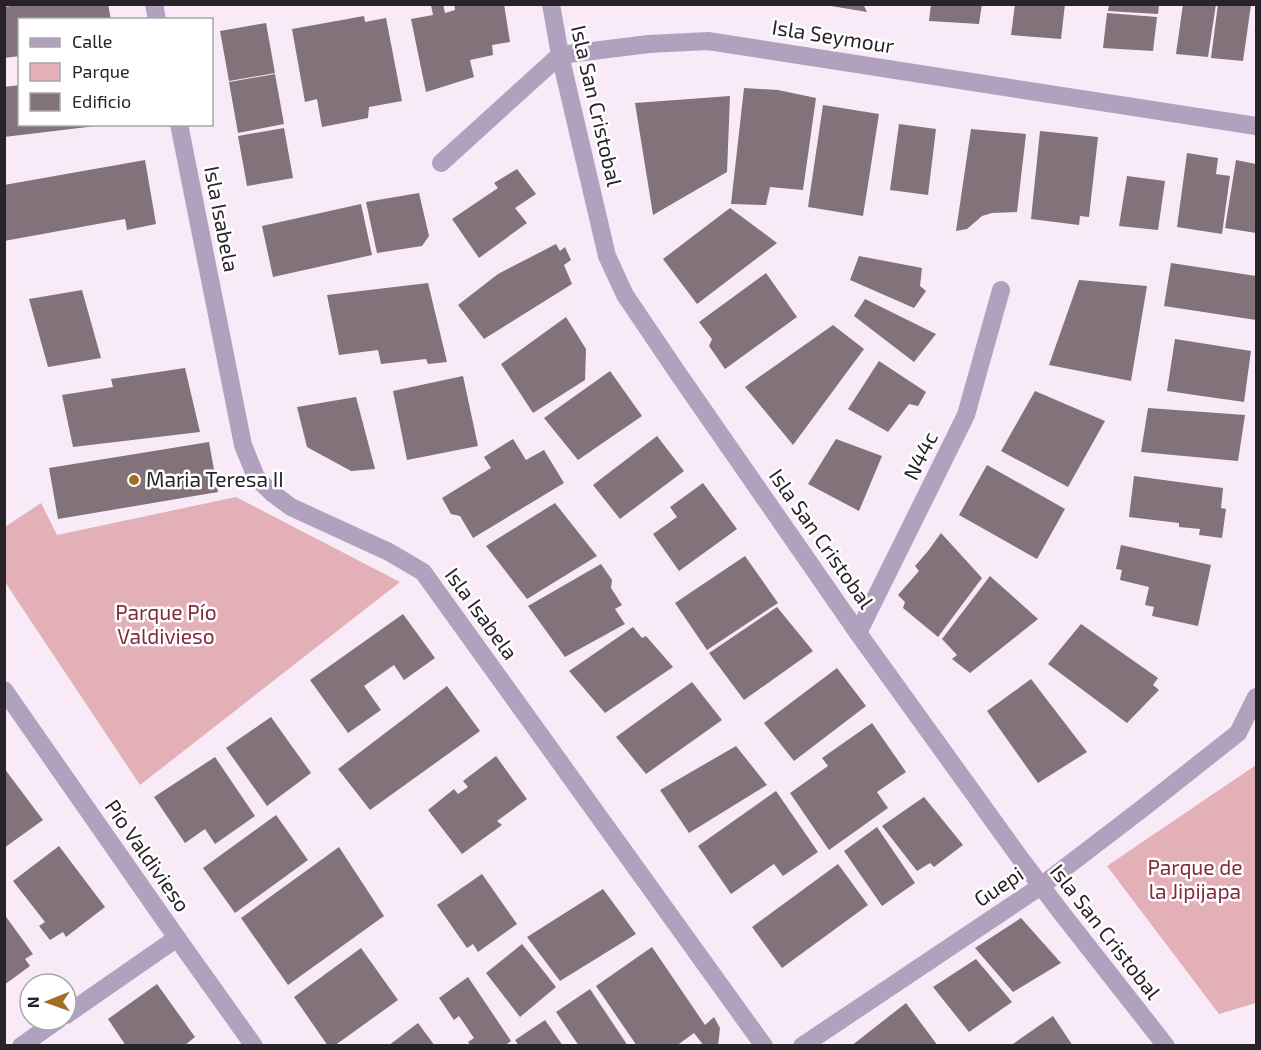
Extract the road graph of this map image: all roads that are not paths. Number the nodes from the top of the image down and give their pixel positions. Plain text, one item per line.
1 (551, 4) edge
2 (560, 55) junction
3 (179, 126) edge
4 (1257, 126) edge
5 (441, 163) dead end
6 (1001, 290) dead end
7 (858, 633) junction
8 (4, 690) edge
9 (1257, 697) edge
10 (1041, 886) junction
11 (177, 938) junction
12 (78, 1007) edge
13 (41, 1032) edge
14 (21, 1046) edge
15 (254, 1046) edge
16 (764, 1046) edge
17 (802, 1046) edge
18 (1166, 1046) edge

1 - 2 street, Isla San Cristobal
2 - 4 street, Isla Seymour
2 - 5 street
2 - 7 street, Isla San Cristobal
3 - 16 street, Isla Isabela
6 - 7 street, N44c
7 - 10 street, Isla San Cristobal
8 - 11 street, Pío Valdivieso
9 - 10 street, Guepi
10 - 17 street, Guepi
10 - 18 street, Isla San Cristobal
11 - 12 street
11 - 15 street, Pío Valdivieso
13 - 14 street

